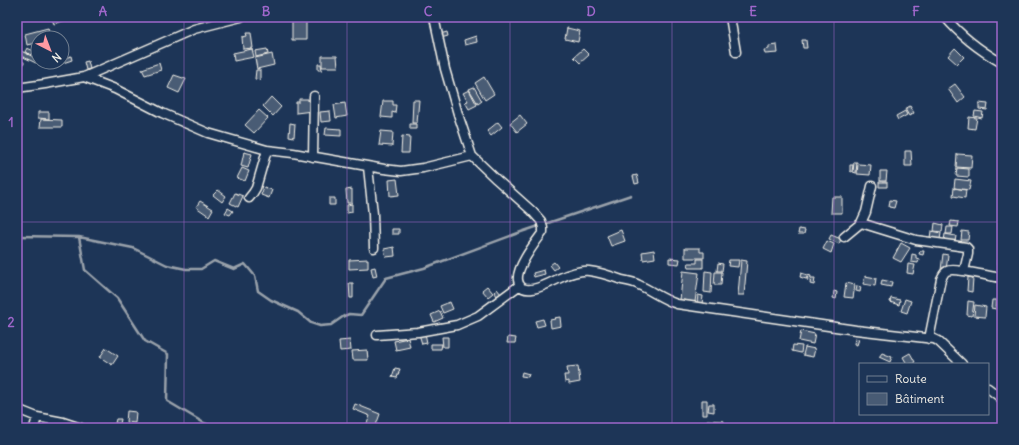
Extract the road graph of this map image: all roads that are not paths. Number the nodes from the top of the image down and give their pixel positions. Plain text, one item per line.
1 (241, 17) edge
2 (434, 17) edge
3 (730, 17) edge
4 (945, 17) edge
5 (736, 52) dead end
6 (1002, 64) edge
7 (84, 77) junction
8 (17, 88) edge
9 (314, 96) dead end
10 (267, 150) junction
11 (472, 156) junction
12 (313, 157) junction
13 (368, 166) junction
14 (872, 186) dead end
15 (249, 198) dead end
16 (861, 223) junction
17 (844, 237) dead end
18 (374, 248) dead end
19 (964, 271) junction
20 (1002, 278) edge
21 (520, 285) junction
22 (377, 335) dead end
23 (929, 339) junction
24 (961, 363) edge
25 (989, 389) edge
26 (1002, 400) edge
27 (17, 409) edge
28 (37, 417) junction
29 (34, 428) edge
30 (81, 428) edge

1 - 7 street
2 - 11 street
3 - 5 street
4 - 6 street
7 - 8 street
7 - 10 street
9 - 12 street
10 - 12 street
10 - 15 street
11 - 13 street
11 - 21 street
12 - 13 street
13 - 18 street
14 - 16 street
16 - 17 street
16 - 19 street
19 - 20 street
19 - 23 street
21 - 22 street
21 - 23 street
23 - 24 street
25 - 26 street
27 - 28 street
28 - 29 street
28 - 30 street

